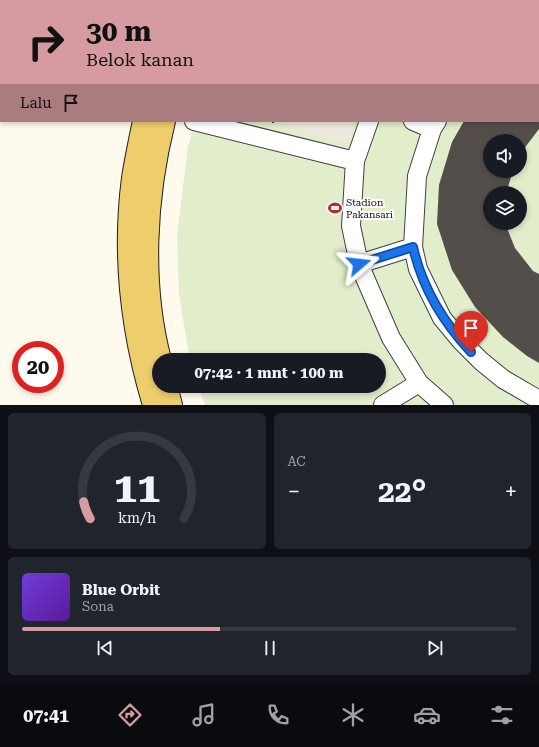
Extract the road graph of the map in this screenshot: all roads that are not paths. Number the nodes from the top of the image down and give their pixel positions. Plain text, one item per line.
1 (144, 122) edge
2 (164, 122) edge
3 (198, 122) edge
4 (369, 122) edge
5 (419, 122) edge
6 (434, 125) edge
7 (355, 161) junction
8 (413, 247) junction
9 (359, 264) junction
10 (159, 353) edge
11 (419, 384) junction
12 (168, 393) edge
13 (533, 400) edge
14 (154, 405) edge
15 (171, 405) edge
16 (383, 405) edge
17 (444, 405) edge

1 - 14 main road
2 - 10 main road
3 - 7 lane
4 - 7 lane
5 - 6 lane
6 - 8 lane
7 - 9 lane
8 - 9 lane
8 - 13 lane
9 - 11 lane
11 - 16 lane
11 - 17 lane
12 - 15 main road

